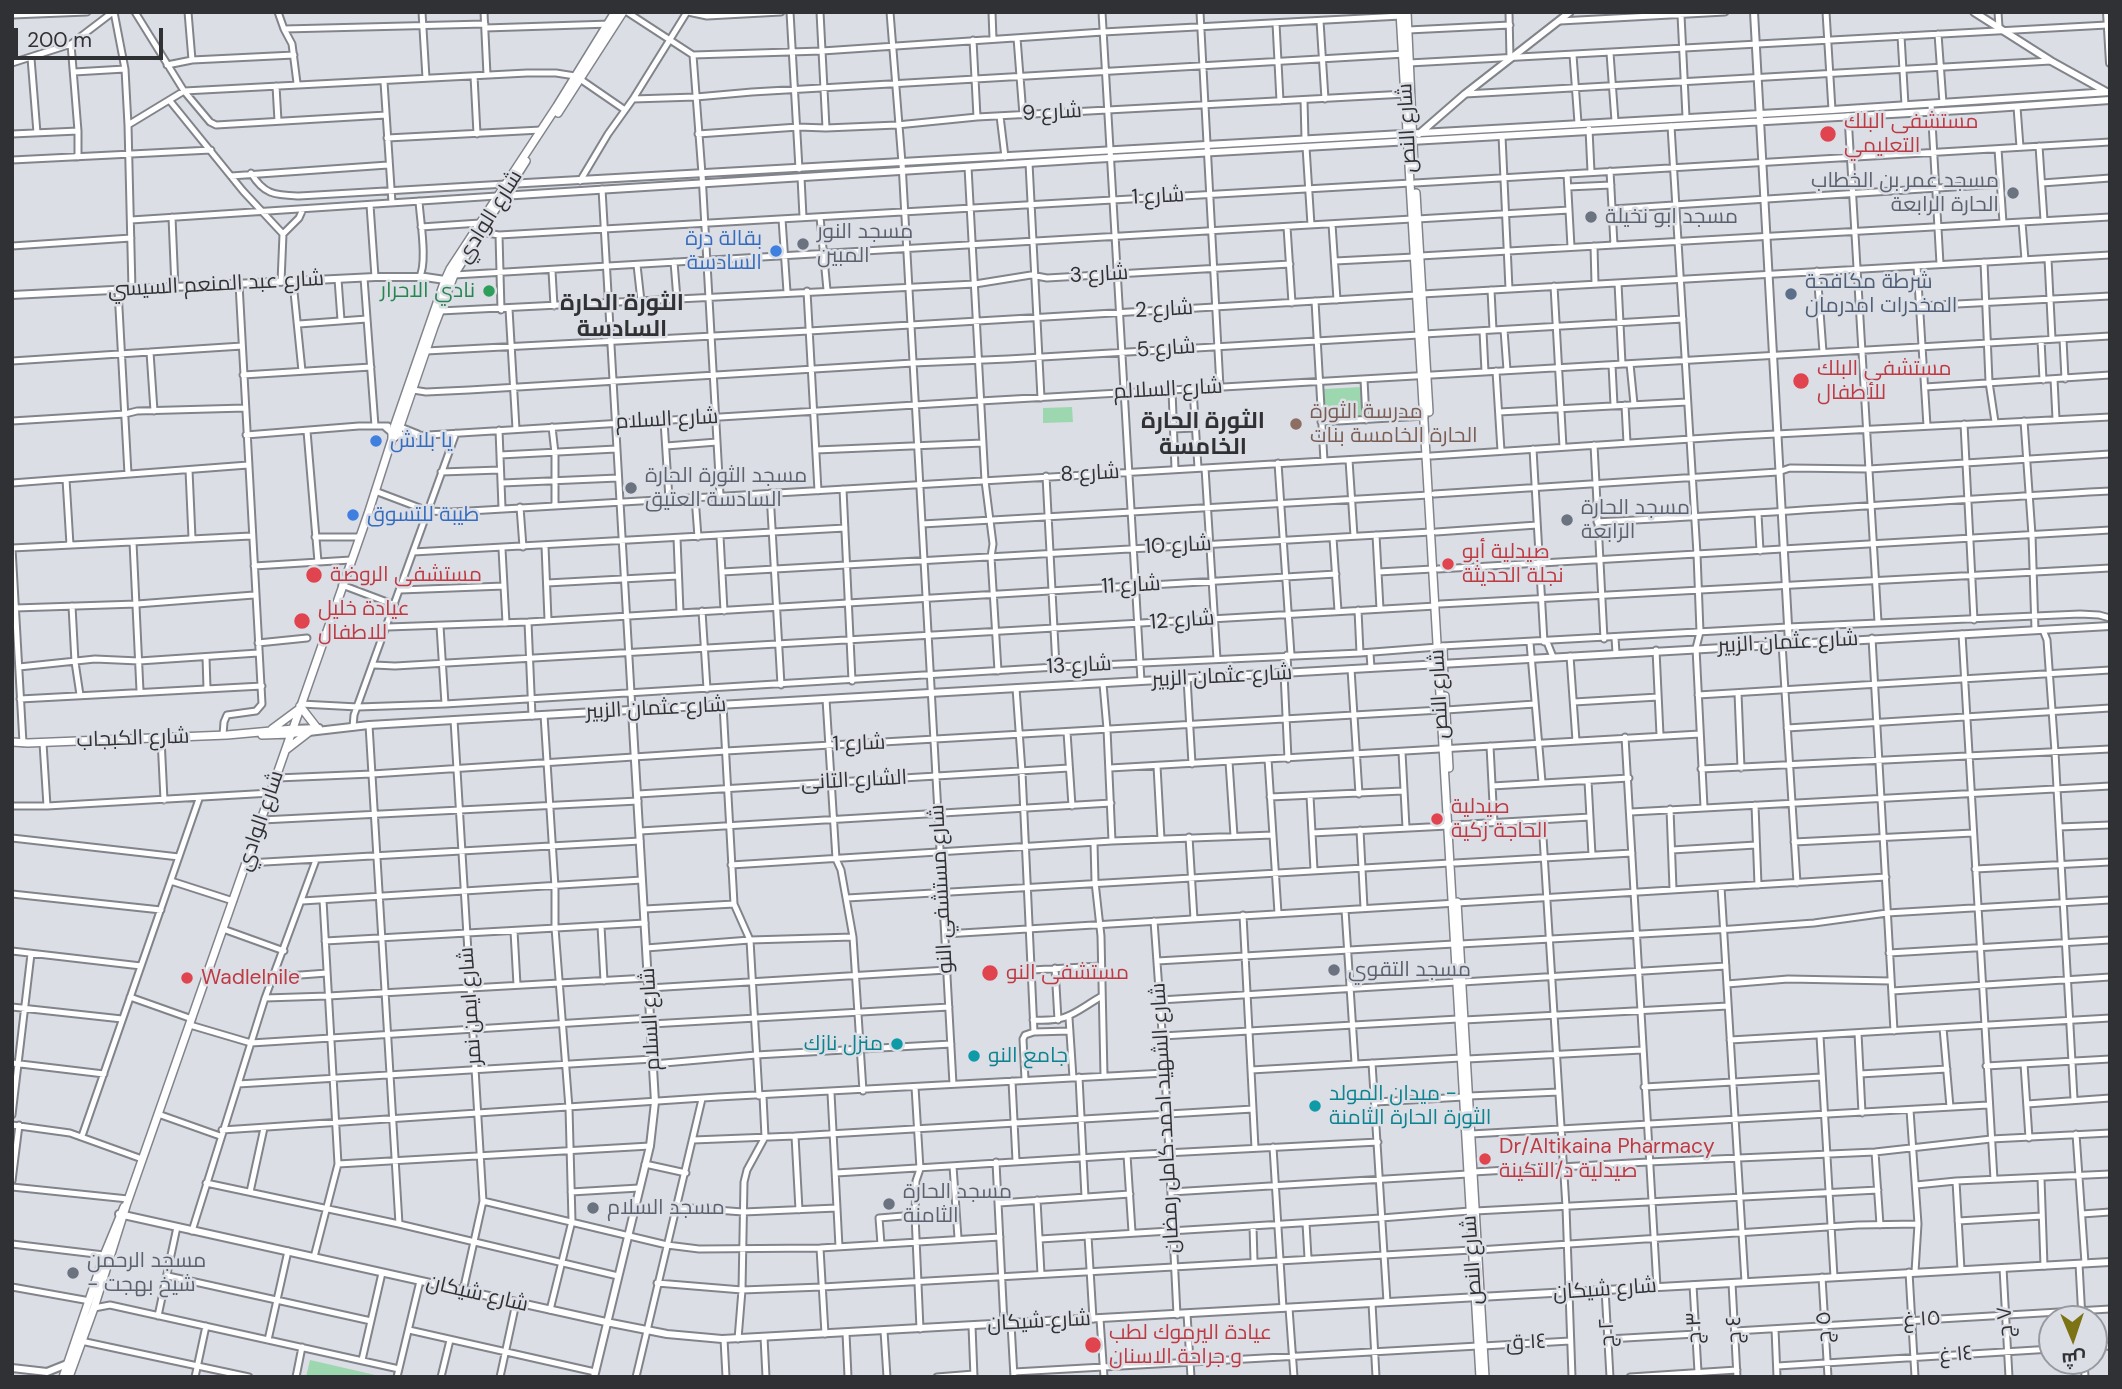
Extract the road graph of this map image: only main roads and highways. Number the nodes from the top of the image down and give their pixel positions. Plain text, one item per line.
1 (615, 12) edge
2 (625, 12) edge
3 (1403, 13) edge
4 (611, 24) junction
5 (1406, 54) junction
6 (578, 77) junction
7 (1413, 137) junction
8 (508, 184) junction
9 (501, 196) junction
10 (1424, 375) junction
11 (395, 432) junction
12 (1429, 456) junction
13 (300, 706) junction
14 (317, 728) road end
15 (292, 731) junction
16 (271, 732) junction
17 (309, 733) road end
18 (12, 741) edge
19 (286, 750) junction
20 (1466, 1096) junction
21 (1471, 1173) junction
22 (122, 1213) junction
23 (90, 1305) junction
24 (70, 1376) edge
25 (63, 1377) edge
26 (1482, 1377) edge

1 - 4 main road, شارع الوادي
2 - 4 main road, شارع الوادي
3 - 5 main road, شارع النص
3 - 5 main road, شارع النص
4 - 6 main road, شارع الوادي
5 - 7 main road, شارع النص
5 - 7 main road, شارع النص
6 - 8 main road, شارع الوادي
6 - 8 main road, شارع الوادي
7 - 10 main road, شارع النص
8 - 9 main road, شارع الوادي
9 - 11 main road, شارع الوادي
9 - 11 main road, شارع الوادي
10 - 12 main road, شارع النص
10 - 12 main road, شارع النص
11 - 13 main road, شارع الوادي
12 - 20 main road, شارع النص
13 - 14 main road
13 - 15 main road, شارع الوادي
13 - 16 main road
15 - 16 main road, شارع الكبجاب
15 - 19 main road, شارع الوادي
16 - 18 main road, شارع الكبجاب
16 - 19 main road
17 - 19 main road
19 - 22 main road, شارع الوادي
20 - 21 main road, شارع النص
20 - 21 main road, شارع النص
21 - 26 main road, شارع النص
22 - 23 main road, شارع الوادي
22 - 23 main road, شارع الوادي
23 - 24 main road, شارع الوادي
23 - 25 main road, شارع الوادي

